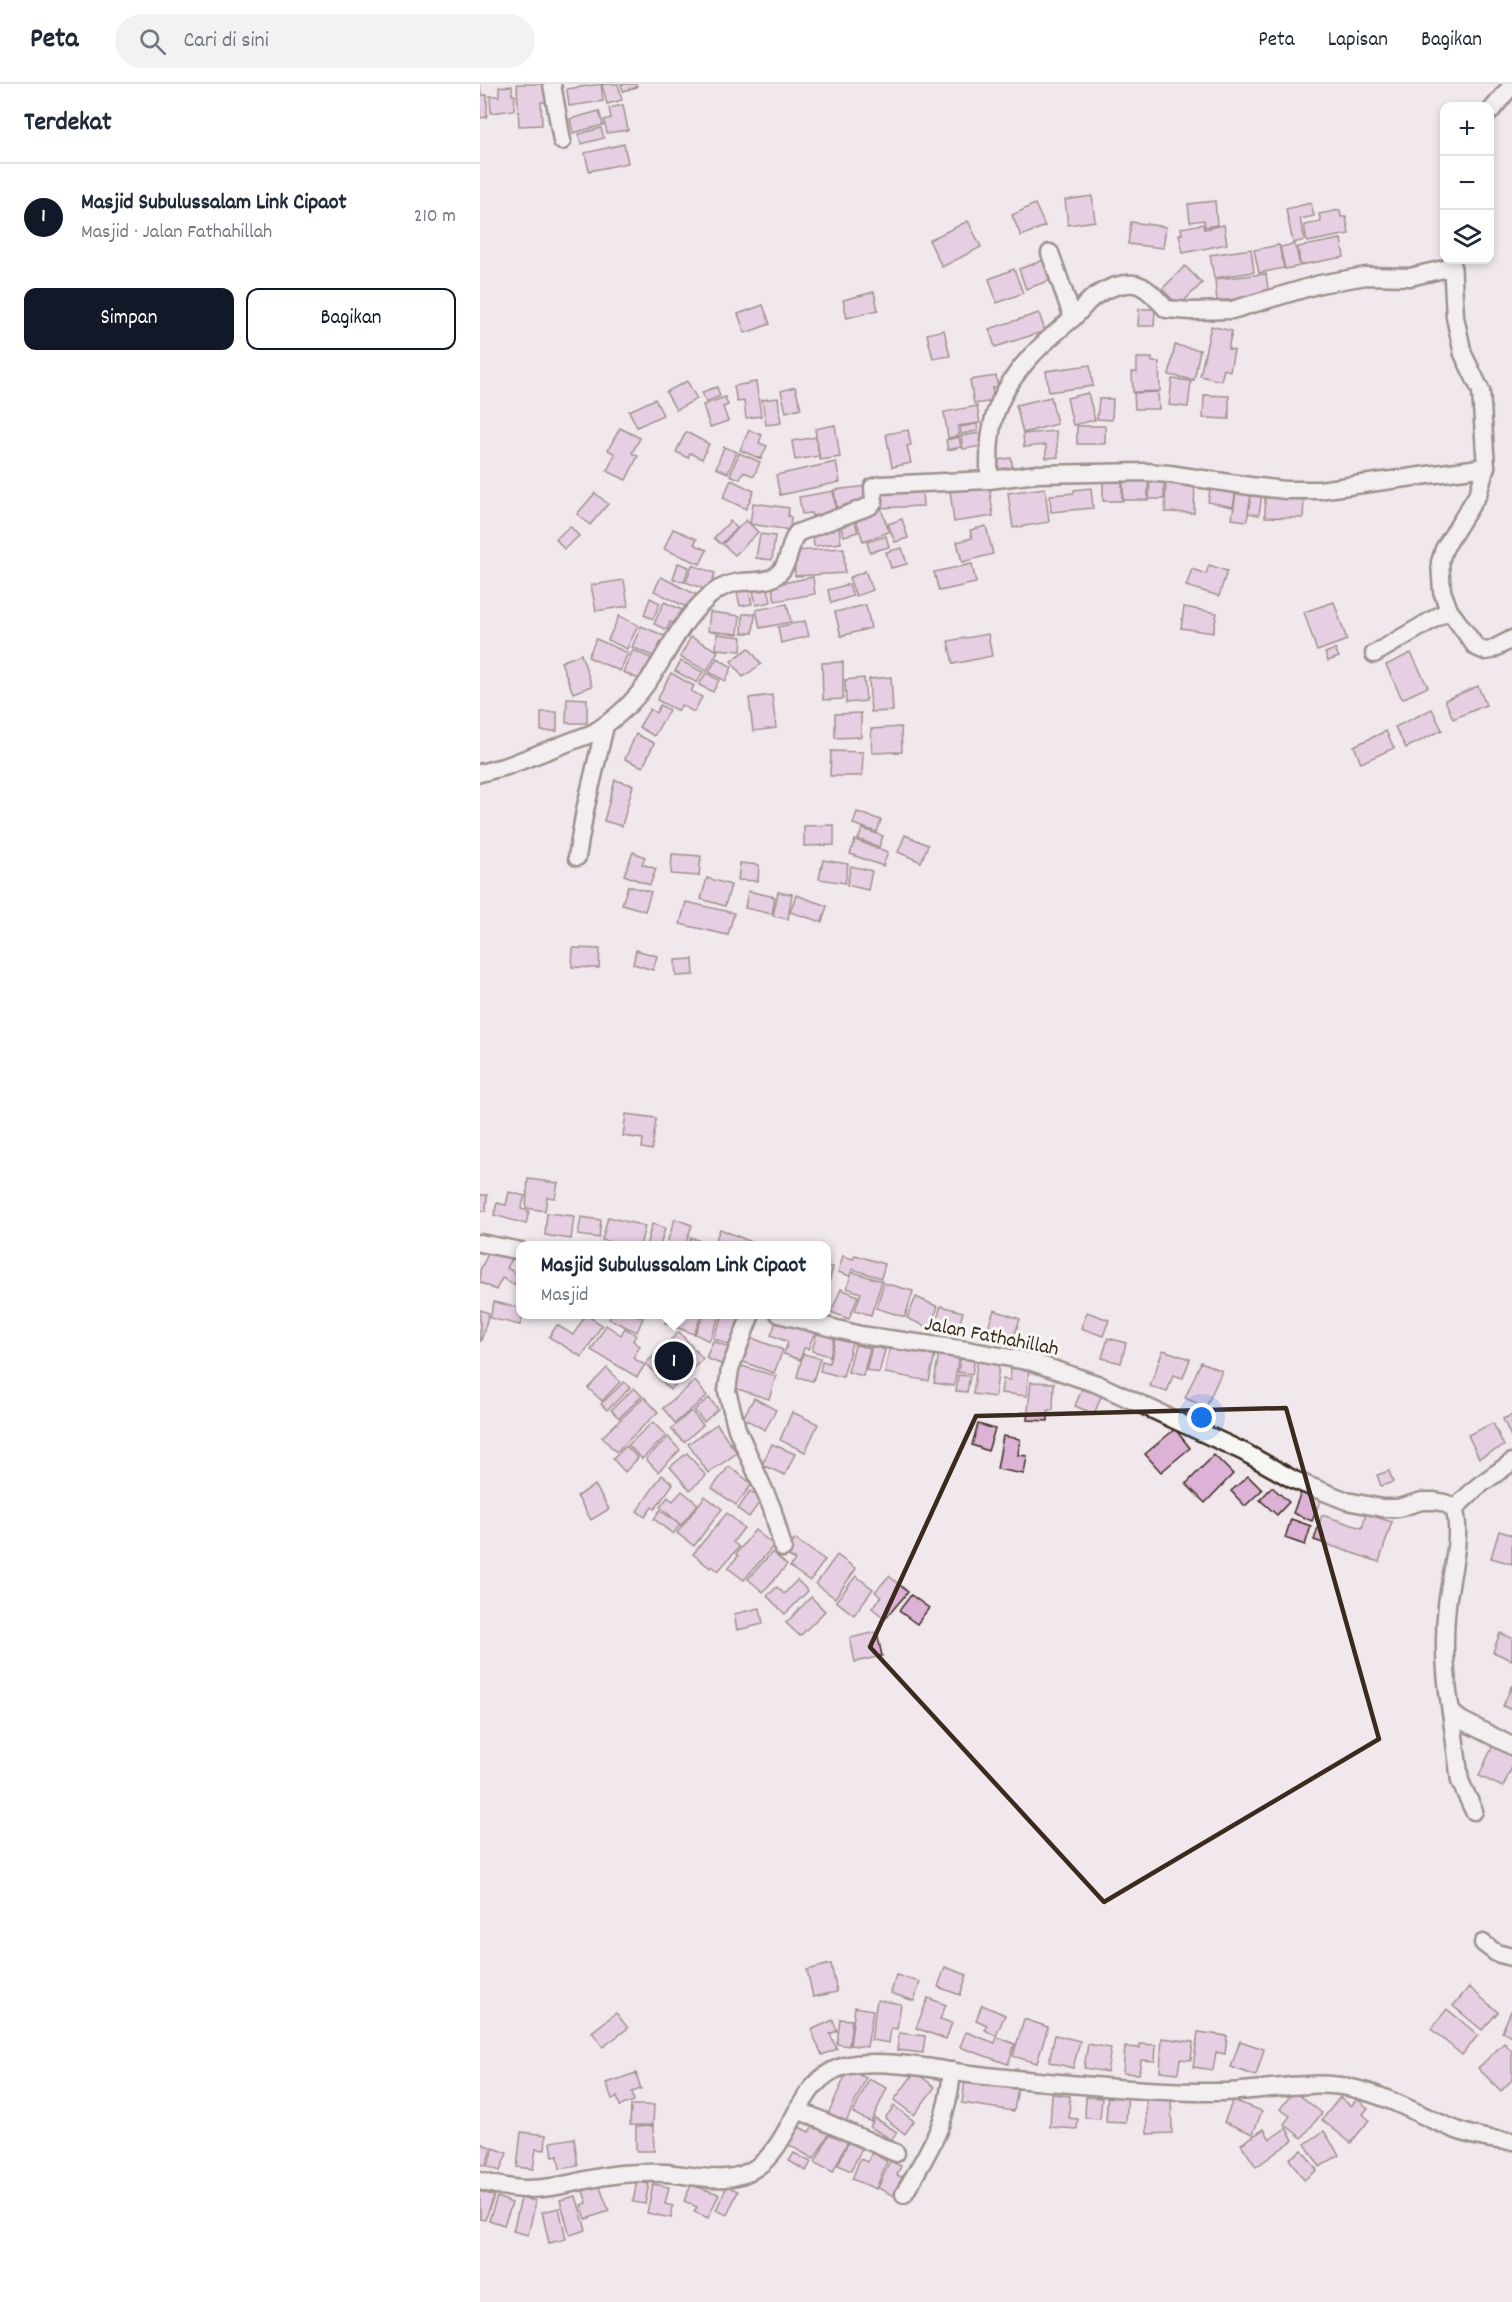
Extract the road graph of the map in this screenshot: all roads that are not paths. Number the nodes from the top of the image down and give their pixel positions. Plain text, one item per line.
1 (552, 84) edge
2 (1512, 85) edge
3 (1494, 107) edge
4 (562, 141) dead end
5 (1050, 253) dead end
6 (1449, 264) edge
7 (1452, 264) edge
8 (1073, 318) junction
9 (1486, 467) junction
10 (989, 480) junction
11 (1449, 610) junction
12 (1512, 639) edge
13 (1374, 654) dead end
14 (605, 726) junction
15 (480, 773) edge
16 (577, 857) dead end
17 (480, 1242) edge
18 (516, 1250) edge
19 (749, 1319) edge
20 (798, 1319) edge
21 (1512, 1462) edge
22 (1454, 1509) junction
23 (783, 1548) dead end
24 (1451, 1712) junction
25 (1512, 1746) edge
26 (1474, 1811) dead end
27 (1483, 1942) dead end
28 (1512, 1957) edge
29 (952, 2071) junction
30 (798, 2110) junction
31 (1512, 2140) edge
32 (896, 2152) dead end
33 (480, 2181) edge
34 (904, 2194) dead end

1 - 4 street
2 - 3 street
5 - 8 street
6 - 8 street
7 - 9 street
8 - 10 street
9 - 10 street
9 - 11 street
10 - 14 street
11 - 12 street
11 - 13 street
14 - 15 street
14 - 16 street
17 - 18 street
19 - 23 street
20 - 22 street, Jalan Fathahillah
21 - 22 street
22 - 24 street
24 - 25 street
24 - 26 street
27 - 28 street
29 - 30 street
29 - 31 street
29 - 34 street
30 - 32 street
30 - 33 street

